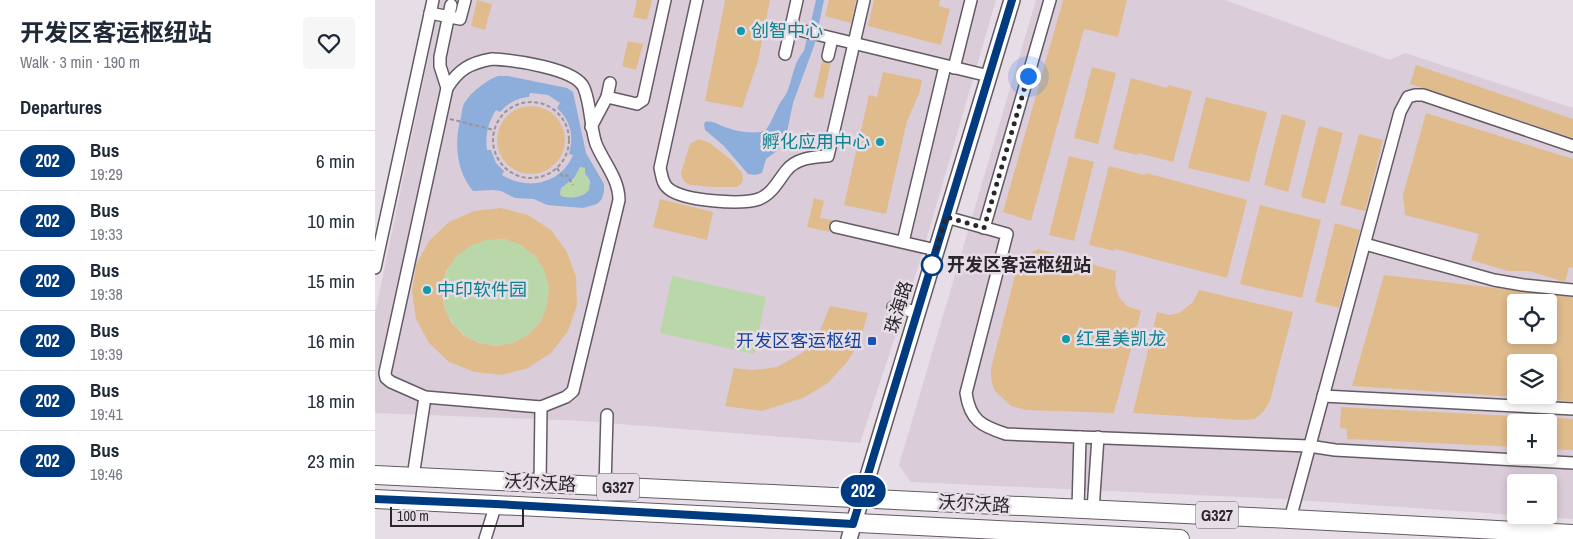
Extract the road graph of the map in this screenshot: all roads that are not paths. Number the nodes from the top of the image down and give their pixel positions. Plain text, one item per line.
1 (433, 0) edge
2 (465, 0) edge
3 (665, 0) edge
4 (697, 0) edge
5 (797, 0) edge
6 (864, 0) edge
7 (971, 0) edge
8 (1012, 0) edge
9 (1050, 0) edge
10 (451, 5) dead end
11 (430, 13) junction
12 (449, 17) junction
13 (791, 28) junction
14 (832, 39) junction
15 (853, 44) junction
16 (785, 54) dead end
17 (828, 56) dead end
18 (949, 67) junction
19 (989, 76) junction
20 (610, 83) dead end
21 (447, 88) junction
22 (607, 97) junction
23 (591, 127) junction
24 (1573, 146) edge
25 (946, 217) junction
26 (836, 227) dead end
27 (984, 228) junction
28 (903, 242) junction
29 (1365, 244) junction
30 (936, 250) junction
31 (375, 268) edge
32 (1573, 290) edge
33 (893, 307) dead end
34 (917, 312) junction
35 (425, 396) junction
36 (1323, 396) junction
37 (541, 407) junction
38 (1573, 409) edge
39 (607, 415) dead end
40 (1081, 437) junction
41 (1098, 437) junction
42 (1309, 446) junction
43 (1573, 462) edge
44 (375, 475) edge
45 (413, 477) junction
46 (540, 483) junction
47 (605, 487) junction
48 (375, 499) edge
49 (861, 499) junction
50 (496, 504) junction
51 (1085, 510) junction
52 (1289, 519) junction
53 (851, 531) edge
54 (1573, 534) edge
55 (485, 539) edge
56 (1180, 539) edge

1 - 11 street
2 - 12 street
3 - 22 street
4 - 15 street
5 - 13 street
6 - 15 street
7 - 18 street
8 - 19 main road, 珠海路
9 - 27 street
10 - 12 street
11 - 12 street
11 - 31 street
12 - 21 street
13 - 14 street
13 - 16 street
14 - 15 street
14 - 17 street
15 - 18 street
18 - 19 street
18 - 28 street
19 - 25 main road, 珠海路
20 - 22 street
21 - 23 street
21 - 35 street
22 - 23 street
23 - 37 street
24 - 29 street
25 - 27 street
25 - 30 main road, 珠海路
26 - 28 street
27 - 40 street
28 - 30 street
29 - 32 street
29 - 36 street
30 - 34 main road, 珠海路
33 - 34 street
34 - 49 main road, 珠海路
35 - 37 street
35 - 45 street
36 - 38 street
36 - 42 street
37 - 46 street
39 - 47 street
40 - 41 street
40 - 51 street
41 - 42 street
41 - 51 street
42 - 43 street
42 - 52 street
44 - 45 highway, 沃尔沃路 / G327
45 - 46 highway, 沃尔沃路 / G327
46 - 47 highway, 沃尔沃路 / G327
47 - 49 highway, 沃尔沃路 / G327
48 - 50 highway, 沃尔沃路 / G327
49 - 51 highway, 沃尔沃路 / G327
49 - 53 main road, 珠海路
50 - 53 highway, 沃尔沃路 / G327
50 - 55 street
51 - 52 highway, 沃尔沃路 / G327
52 - 54 highway, 沃尔沃路 / G327
53 - 56 highway, 沃尔沃路 / G327

